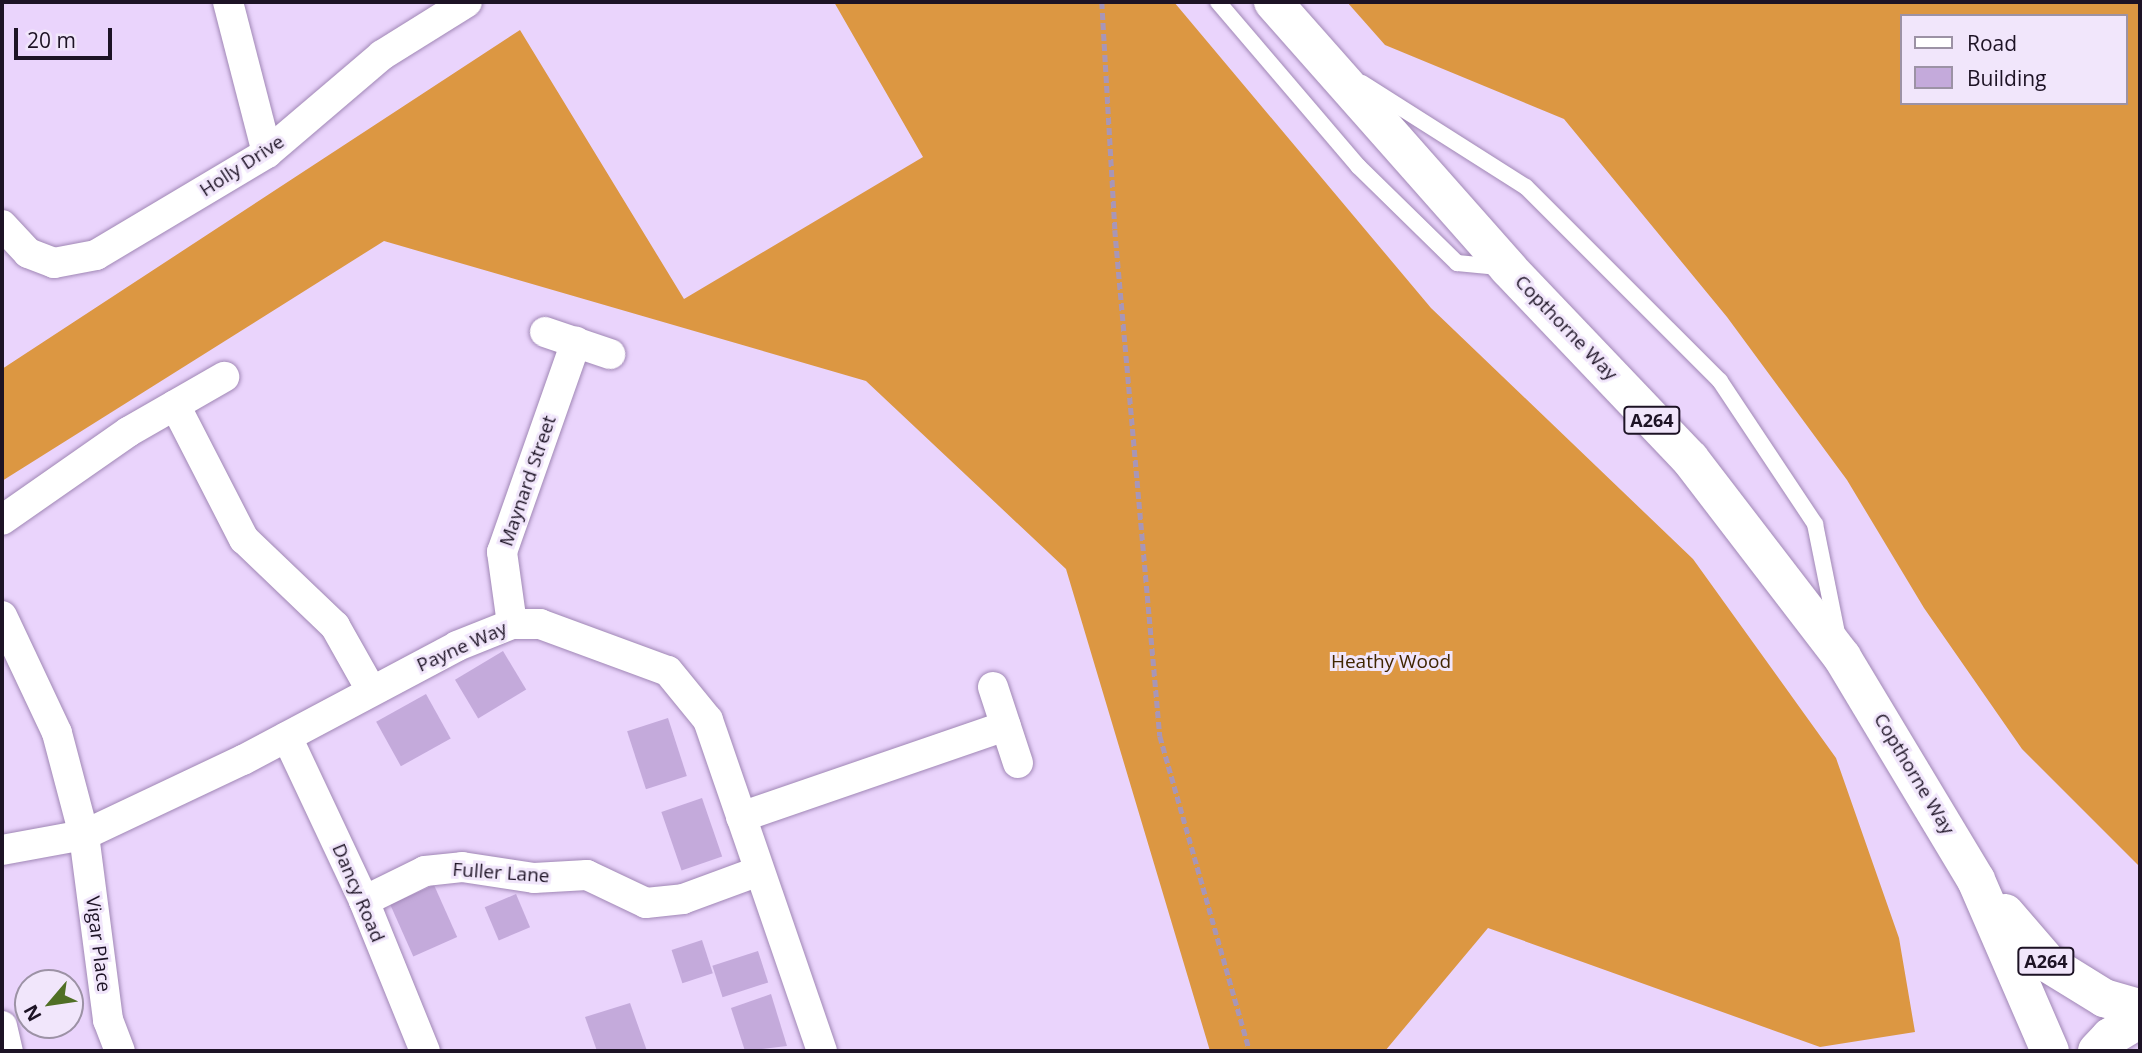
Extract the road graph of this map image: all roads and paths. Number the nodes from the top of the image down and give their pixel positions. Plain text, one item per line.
1 (228, 2) edge
2 (467, 2) edge
3 (1101, 2) edge
4 (1218, 2) edge
5 (1273, 2) edge
6 (1316, 54) junction
7 (267, 153) junction
8 (2, 225) edge
9 (1508, 268) junction
10 (545, 332) dead end
11 (576, 342) junction
12 (610, 354) dead end
13 (224, 377) dead end
14 (175, 405) junction
15 (2, 520) edge
16 (2, 616) edge
17 (512, 624) junction
18 (1842, 657) junction
19 (993, 687) dead end
20 (371, 690) junction
21 (1006, 726) junction
22 (288, 737) junction
23 (1018, 763) dead end
24 (741, 817) junction
25 (84, 835) junction
26 (2, 850) edge
27 (759, 871) junction
28 (1976, 880) junction
29 (364, 901) junction
30 (2140, 1008) edge
31 (2140, 1019) edge
32 (2, 1026) edge
33 (8, 1051) edge
34 (120, 1051) edge
35 (425, 1051) edge
36 (822, 1051) edge
37 (1250, 1051) edge
38 (2050, 1051) edge
39 (2097, 1051) edge

1 - 7 street
2 - 7 street, Holly Drive
3 - 37 path
4 - 9 lane
5 - 6 highway, Copthorne Way / A264
6 - 9 highway, Copthorne Way / A264
6 - 18 lane
7 - 8 street, Holly Drive
9 - 18 highway, Copthorne Way / A264
10 - 11 street
11 - 12 street
11 - 17 street, Maynard Street
13 - 14 street
14 - 15 street
14 - 20 street
16 - 25 street, Vigar Place
17 - 20 street, Payne Way
17 - 24 street, Payne Way
18 - 28 highway, Copthorne Way / A264
19 - 21 street
20 - 22 street, Payne Way
21 - 23 street
21 - 24 street
22 - 25 street, Payne Way
22 - 29 street, Dancy Road
24 - 27 street, Payne Way
25 - 26 street, Payne Way
25 - 34 street, Vigar Place
27 - 29 street, Fuller Lane
27 - 36 street, Payne Way
28 - 30 highway, Copthorne Way / A264
28 - 38 highway, Copthorne Way / A264
29 - 35 street, Dancy Road
31 - 39 highway
32 - 33 street

